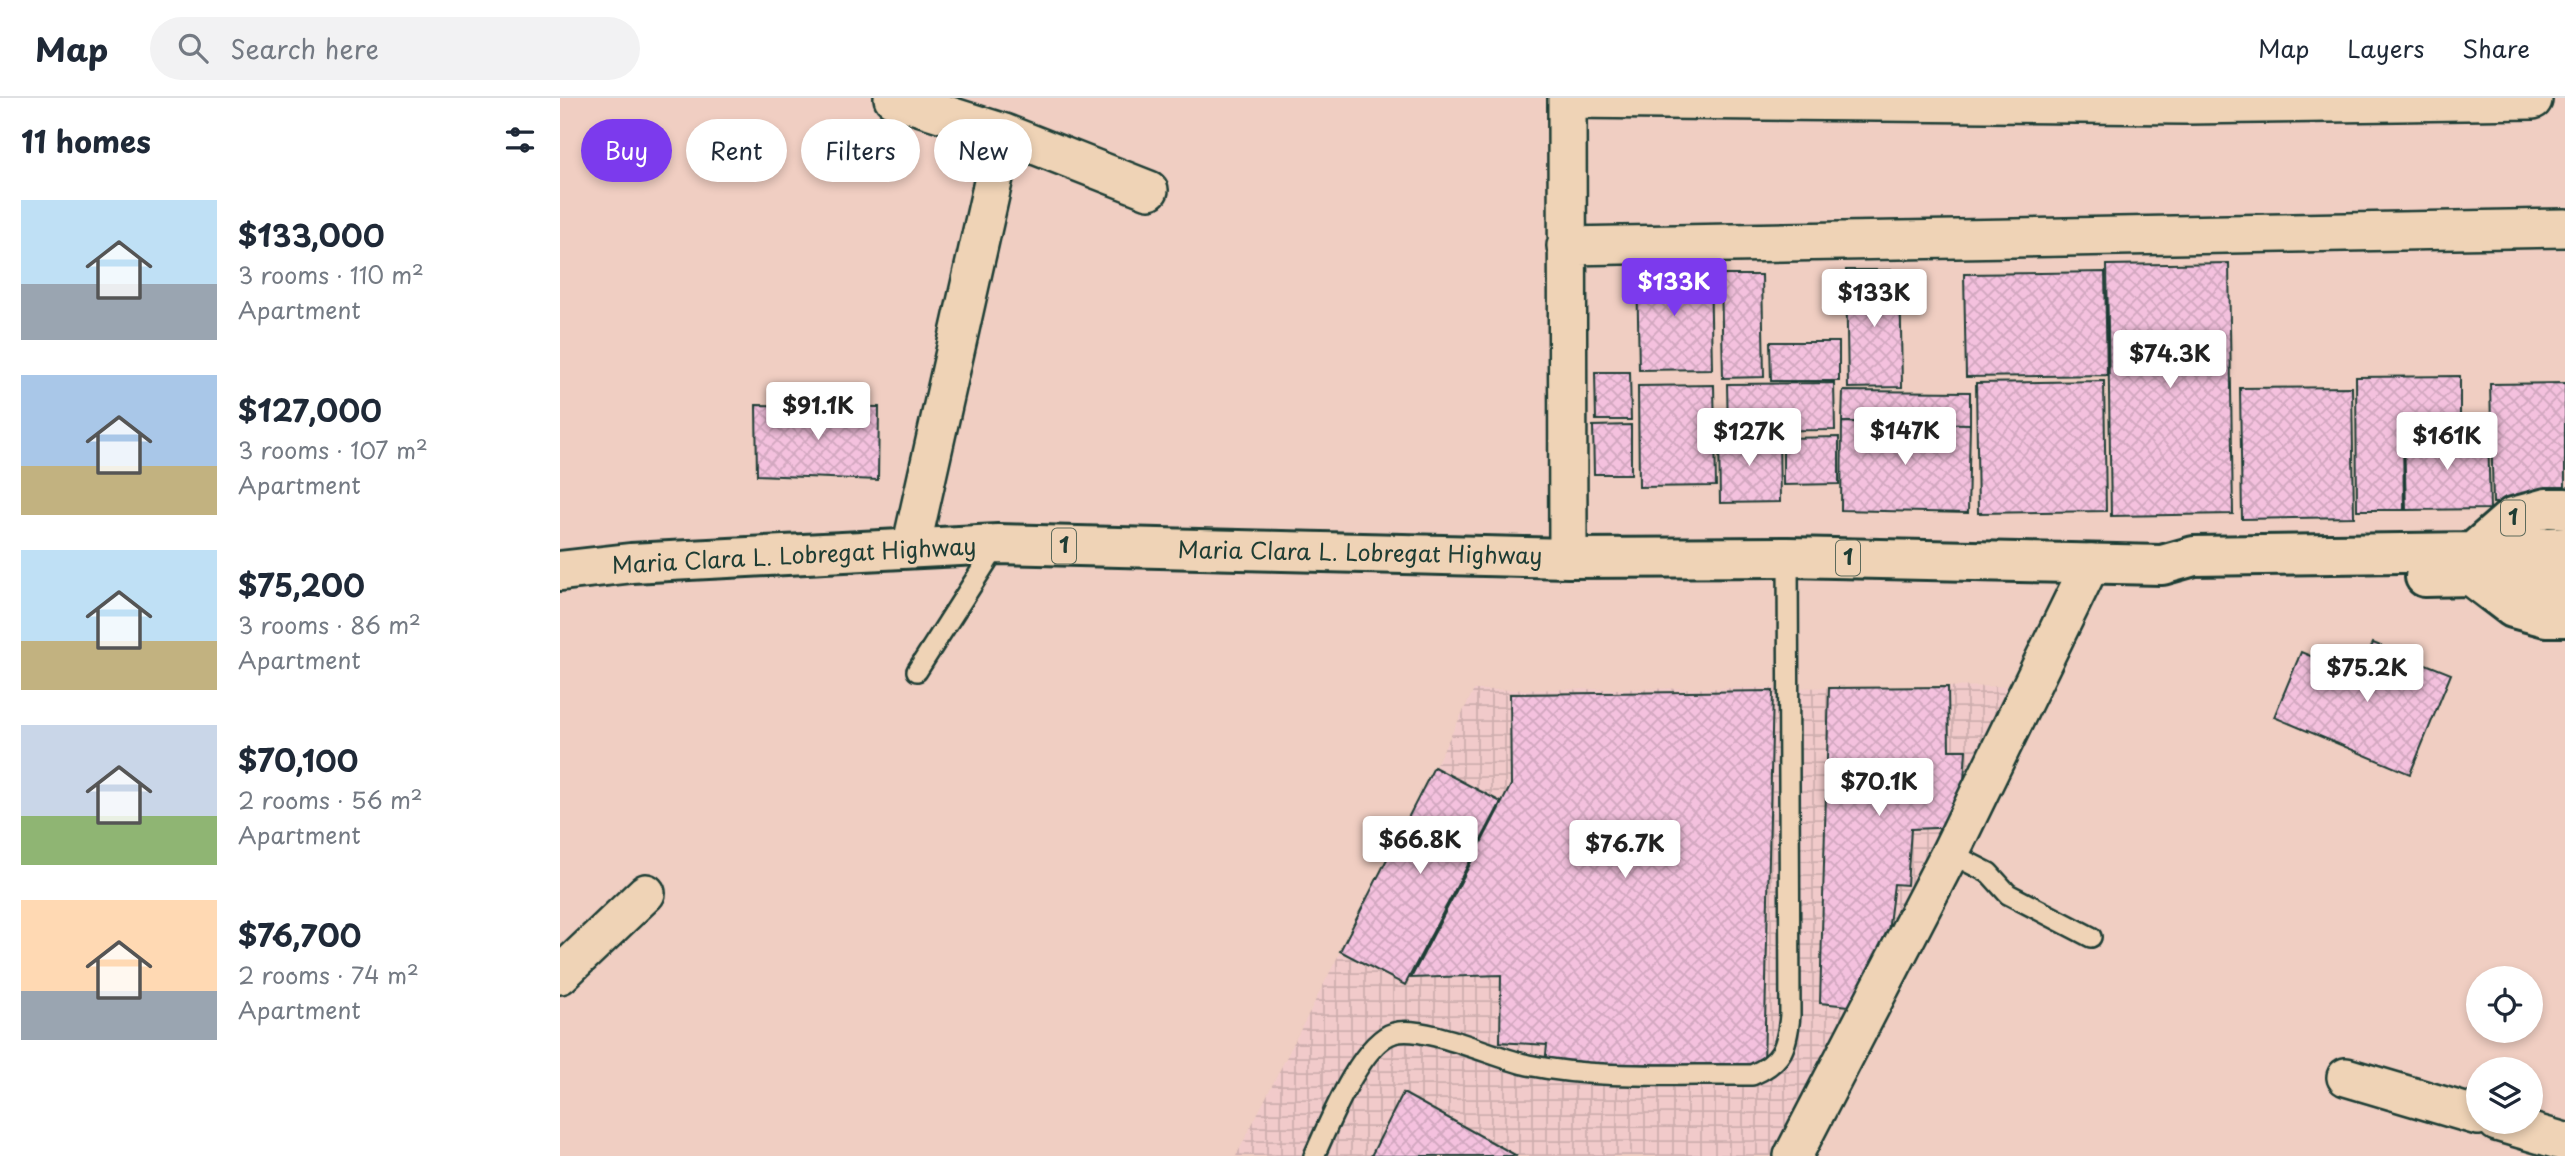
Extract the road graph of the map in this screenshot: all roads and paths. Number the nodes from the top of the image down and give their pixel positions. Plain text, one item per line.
1 (893, 98) edge
2 (1567, 98) edge
3 (1920, 99) edge
4 (2437, 100) edge
5 (2533, 100) dead end
6 (2186, 102) edge
7 (960, 119) edge
8 (1032, 144) edge
9 (993, 182) edge
10 (1149, 190) dead end
11 (2565, 228) edge
12 (1566, 246) junction
13 (2565, 508) edge
14 (998, 544) junction
15 (2565, 546) edge
16 (911, 548) junction
17 (1788, 557) junction
18 (1568, 558) junction
19 (2091, 563) junction
20 (2472, 564) junction
21 (560, 571) edge
22 (2565, 580) edge
23 (2565, 617) edge
24 (917, 671) dead end
25 (1950, 853) junction
26 (646, 893) dead end
27 (2091, 937) dead end
28 (560, 975) edge
29 (2346, 1077) dead end
30 (2466, 1112) edge
31 (2538, 1134) edge
32 (2565, 1142) edge
33 (1314, 1156) edge
34 (1793, 1156) edge

1 - 7 street
2 - 3 street
2 - 12 street
3 - 6 street
4 - 5 street
4 - 6 street
8 - 10 street
9 - 16 street
11 - 12 street
12 - 18 street
13 - 20 main road, 1
14 - 16 main road, Maria Clara L. Lobregat Highway / 1
14 - 18 main road, Maria Clara L. Lobregat Highway / 1
14 - 24 lane
15 - 20 main road
16 - 21 main road, Maria Clara L. Lobregat Highway / 1
17 - 18 main road, Maria Clara L. Lobregat Highway / 1
17 - 19 main road, Maria Clara L. Lobregat Highway / 1
17 - 33 lane
19 - 20 main road, Maria Clara L. Lobregat Highway / 1
19 - 25 street
20 - 22 main road
20 - 23 main road
25 - 27 lane
25 - 34 street
26 - 28 street
29 - 30 street
31 - 32 street

